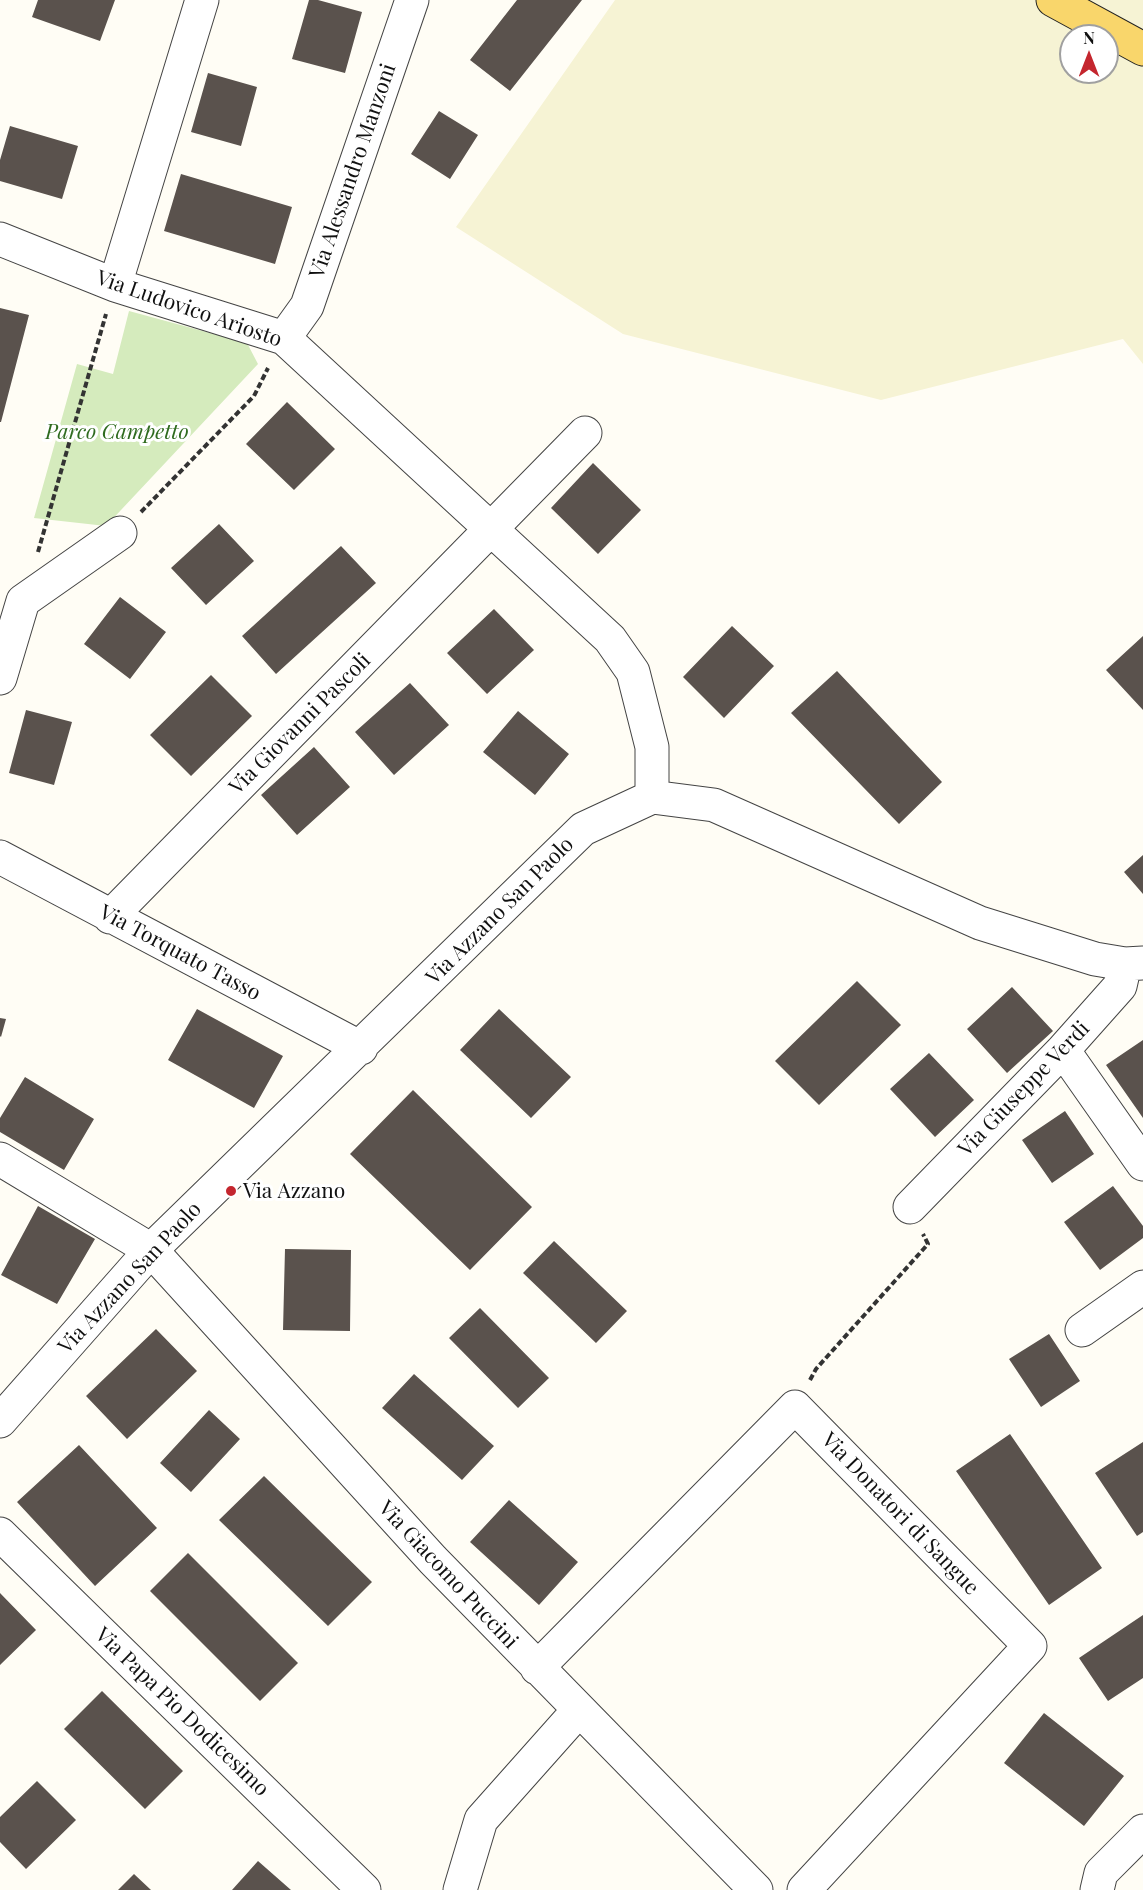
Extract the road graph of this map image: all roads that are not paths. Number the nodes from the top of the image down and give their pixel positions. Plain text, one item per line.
1 (202, 0) edge
2 (411, 0) edge
3 (1053, 0) edge
4 (1143, 48) edge
5 (0, 239) edge
6 (115, 285) junction
7 (284, 338) junction
8 (585, 433) dead end
9 (491, 531) junction
10 (120, 533) road end
11 (0, 678) edge
12 (652, 797) junction
13 (0, 856) edge
14 (110, 917) junction
15 (1134, 963) edge
16 (361, 1048) junction
17 (1063, 1050) junction
18 (0, 1159) edge
19 (1143, 1164) edge
20 (910, 1207) road end
21 (151, 1250) junction
22 (1143, 1287) edge
23 (1082, 1330) dead end
24 (0, 1421) edge
25 (0, 1533) edge
26 (537, 1668) junction
27 (578, 1711) junction
28 (1143, 1831) edge
29 (364, 1890) edge
30 (460, 1890) edge
31 (756, 1890) edge
32 (804, 1890) edge
33 (1097, 1890) edge

1 - 6 street
2 - 7 street, Via Alessandro Manzoni
3 - 4 main road
5 - 6 street, Via Ludovico Ariosto
6 - 7 street, Via Ludovico Ariosto
7 - 9 street, Via Ludovico Ariosto
8 - 9 street
9 - 12 street, Via Ludovico Ariosto
9 - 14 street, Via Giovanni Pascoli
10 - 11 street
12 - 15 street
12 - 16 street, Via Azzano San Paolo
13 - 14 street, Via Torquato Tasso
14 - 16 street, Via Torquato Tasso
15 - 17 street, Via Giuseppe Verdi
16 - 21 street, Via Azzano San Paolo
17 - 19 street
17 - 20 street, Via Giuseppe Verdi
18 - 21 street, Via Giacomo Puccini
21 - 24 street, Via Azzano San Paolo
21 - 26 street, Via Giacomo Puccini
22 - 23 street
25 - 29 street, Via Papa Pio Dodicesimo
26 - 27 street, Via Giacomo Puccini
26 - 32 street, Via Donatori di Sangue
27 - 30 street
27 - 31 street, Via Giacomo Puccini
28 - 33 street

